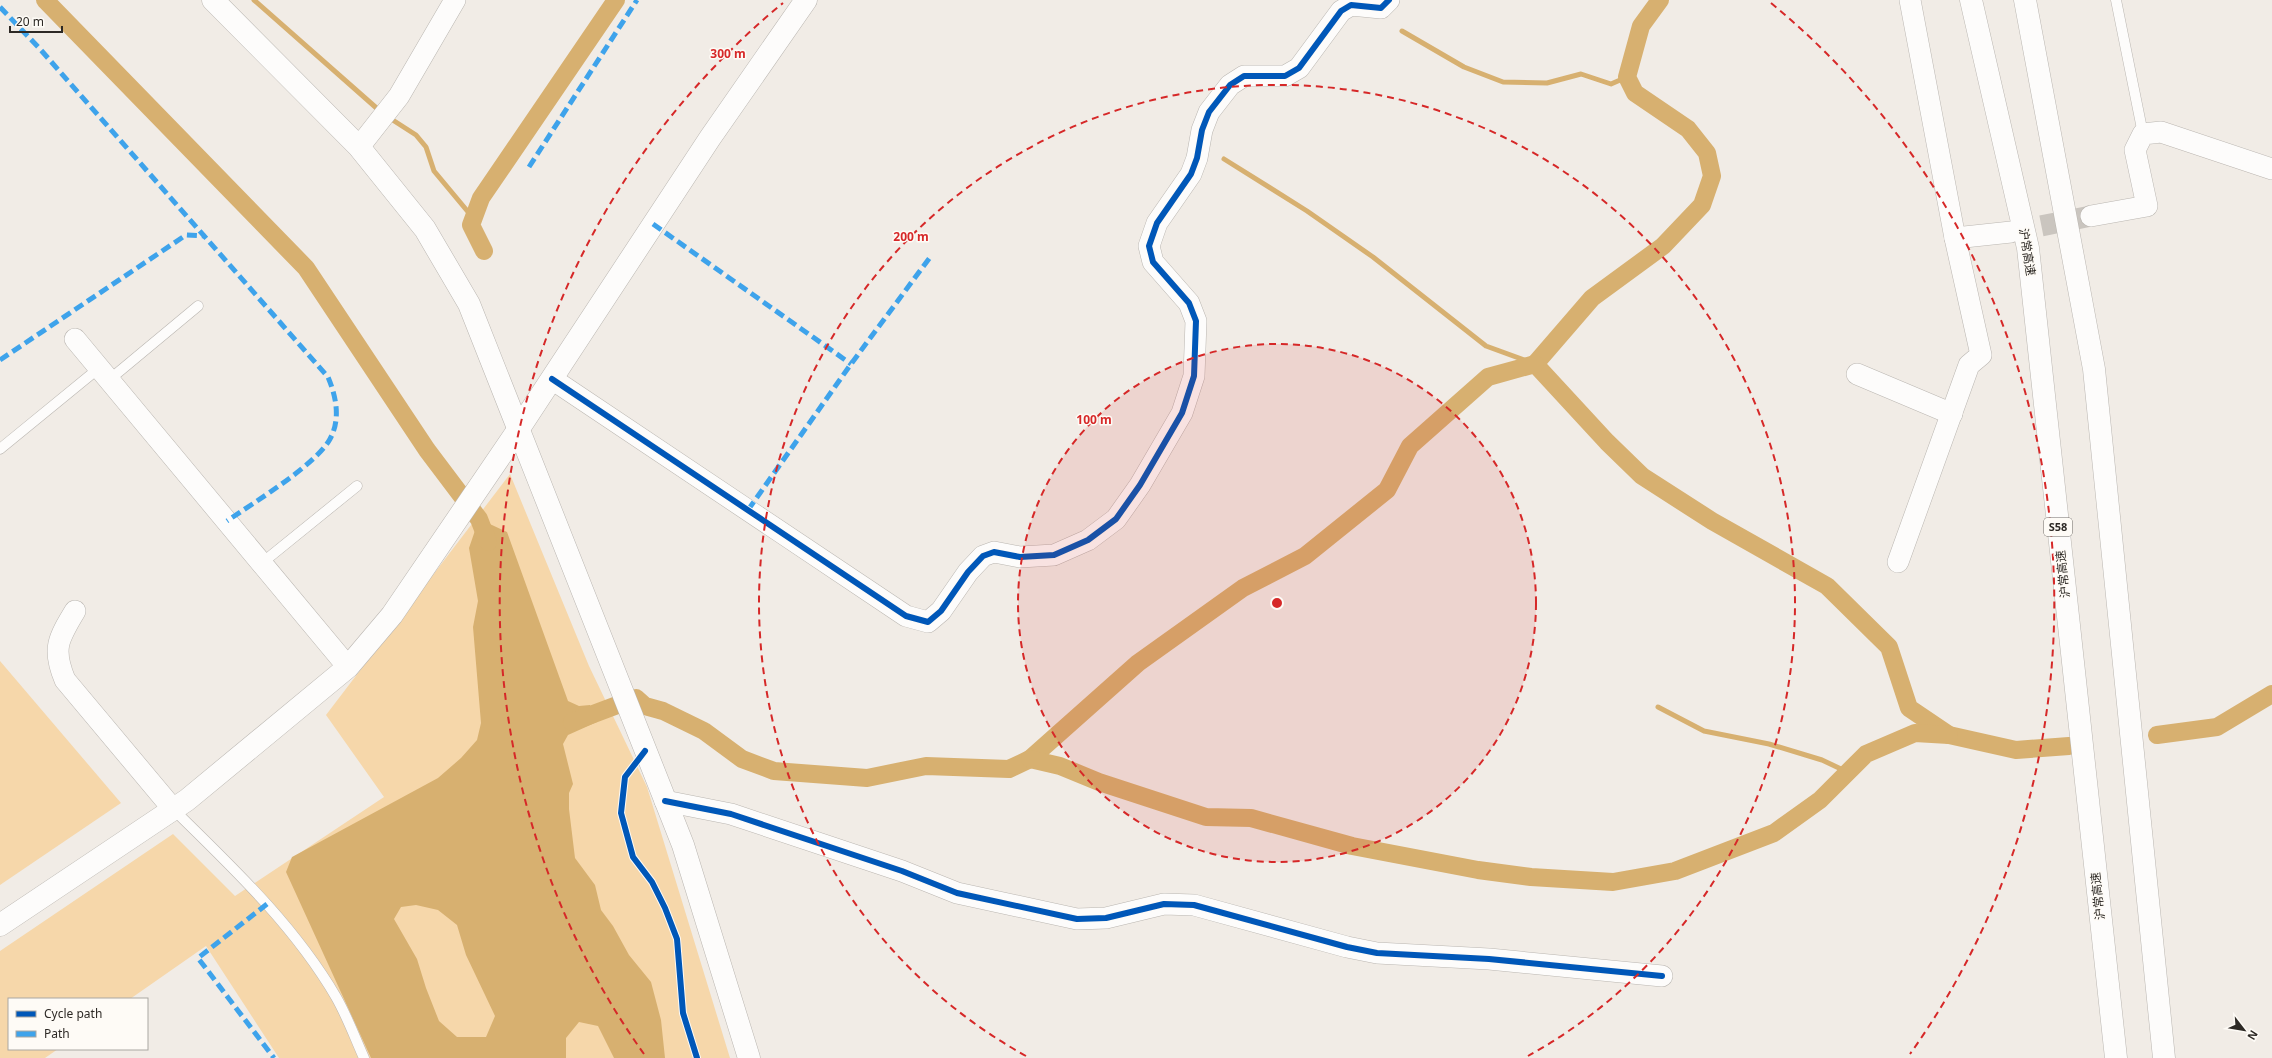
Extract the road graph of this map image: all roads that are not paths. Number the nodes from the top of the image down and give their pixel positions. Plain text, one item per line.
1 (213, 0) edge
2 (454, 0) edge
3 (806, 0) edge
4 (1389, 0) edge
5 (1910, 0) edge
6 (1971, 0) edge
7 (2025, 0) edge
8 (2116, 0) edge
9 (2143, 134) junction
10 (359, 147) junction
11 (2272, 169) edge
12 (2091, 216) tunnel mouth
13 (2011, 232) tunnel mouth
14 (1955, 238) junction
15 (198, 306) dead end
16 (74, 339) dead end
17 (104, 374) junction
18 (1858, 374) dead end
19 (552, 379) junction
20 (1952, 414) junction
21 (518, 430) junction
22 (0, 449) edge
23 (357, 486) dead end
24 (1898, 562) dead end
25 (262, 563) junction
26 (75, 611) dead end
27 (348, 666) junction
28 (665, 801) junction
29 (173, 809) junction
30 (0, 925) edge
31 (1662, 976) dead end
32 (364, 1058) edge
33 (750, 1058) edge
34 (2116, 1058) edge
35 (2164, 1058) edge

1 - 10 main road
2 - 10 street
3 - 19 main road
4 - 19 street
5 - 14 street
6 - 34 main road, 沪常高速 / S58
7 - 35 main road
8 - 9 lane
9 - 11 street
9 - 12 street
10 - 21 main road
13 - 14 street
14 - 20 street
15 - 17 lane
16 - 17 street
17 - 22 lane
17 - 25 street
18 - 20 street
19 - 21 main road
20 - 24 street
21 - 27 main road
21 - 28 main road
23 - 25 lane
25 - 27 street
26 - 29 street
27 - 29 main road
28 - 31 street
28 - 33 main road
29 - 30 main road
29 - 32 lane

